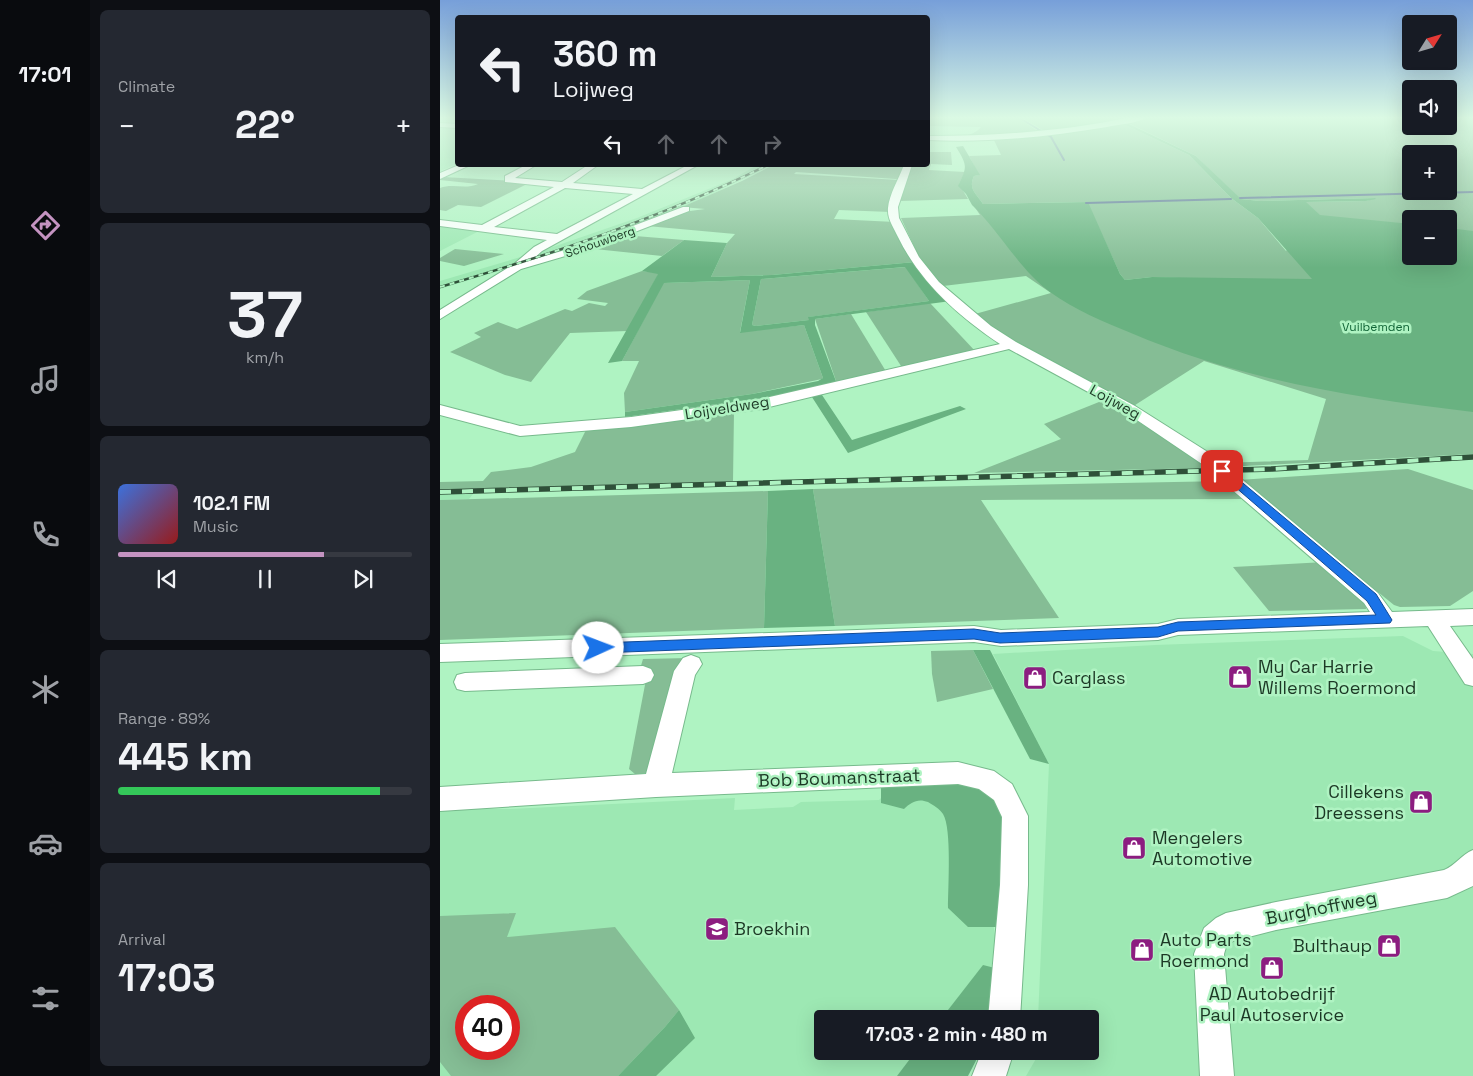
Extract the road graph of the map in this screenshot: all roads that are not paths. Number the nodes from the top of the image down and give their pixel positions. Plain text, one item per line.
1 (461, 167) edge
2 (528, 167) edge
3 (591, 167) edge
4 (690, 167) edge
5 (907, 167) edge
6 (440, 176) edge
7 (564, 185) junction
8 (642, 192) junction
9 (686, 209) dead end
10 (440, 224) edge
11 (484, 228) junction
12 (560, 238) junction
13 (516, 266) junction
14 (440, 315) edge
15 (1010, 345) junction
16 (440, 410) edge
17 (1473, 617) edge
18 (1434, 618) junction
19 (1386, 620) junction
20 (578, 649) junction
21 (440, 653) edge
22 (691, 664) dead end
23 (642, 675) dead end
24 (566, 677) junction
25 (1473, 677) edge
26 (465, 682) dead end
27 (656, 786) junction
28 (440, 798) edge
29 (1473, 864) edge
30 (1005, 1010) edge
31 (995, 1060) edge
32 (989, 1076) edge
33 (1217, 1076) edge

1 - 6 street
2 - 7 street
3 - 7 street
4 - 8 street
5 - 15 street, Loijweg
7 - 8 street
7 - 11 street
8 - 12 street
9 - 13 street, Schouwberg
10 - 11 street
11 - 12 street
12 - 13 street
13 - 14 street, Schouwberg
15 - 16 street, Loijveldweg
15 - 19 street, Loijweg
17 - 18 street
18 - 19 street
18 - 25 street
19 - 20 street
20 - 21 street
20 - 24 street
22 - 27 street
23 - 24 street
24 - 26 street
27 - 28 street, Bob Boumanstraat
27 - 30 street, Bob Boumanstraat
29 - 33 street, Burghoffweg
31 - 32 street

